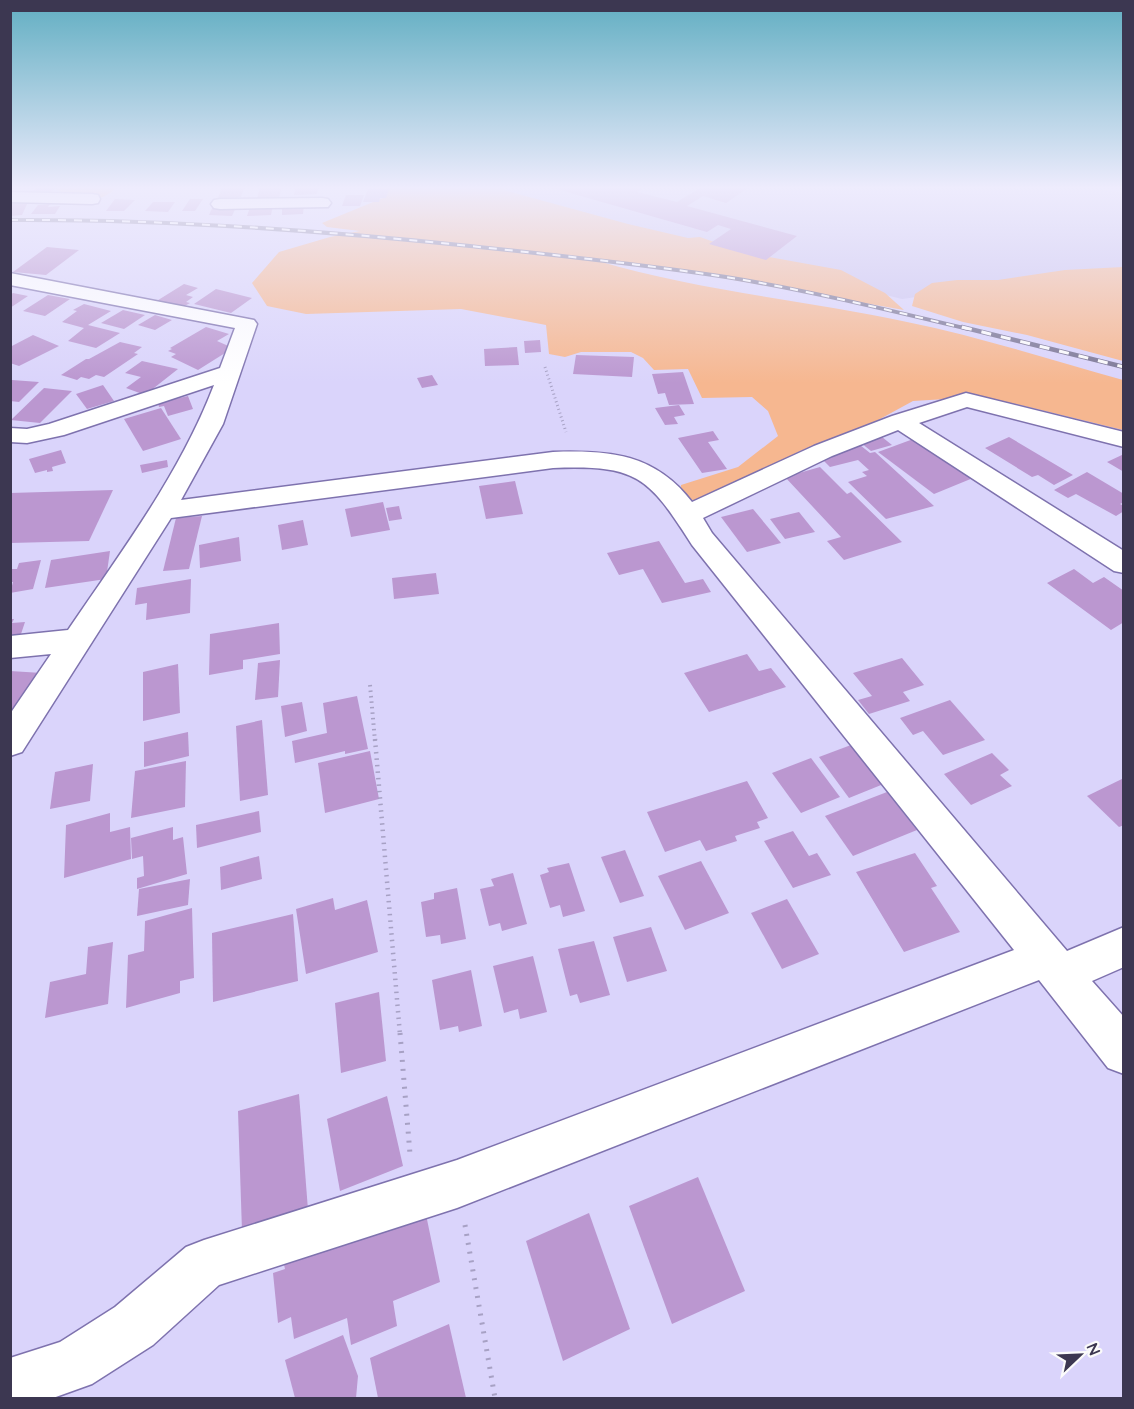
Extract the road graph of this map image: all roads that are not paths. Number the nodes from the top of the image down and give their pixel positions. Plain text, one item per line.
1 (10, 279) edge
2 (231, 372) junction
3 (900, 421) junction
4 (10, 435) edge
5 (1124, 440) edge
6 (162, 511) junction
7 (688, 514) junction
8 (1124, 564) edge
9 (79, 640) junction
10 (10, 647) edge
11 (10, 742) edge
12 (1124, 946) edge
13 (1054, 966) junction
14 (1124, 1052) edge
15 (10, 1385) edge

1 - 2 street
2 - 4 street
2 - 6 street
3 - 5 street
3 - 7 street
3 - 8 street
6 - 7 street
6 - 9 street
7 - 13 street
9 - 10 street
9 - 11 street
12 - 13 street
13 - 14 street
13 - 15 street

